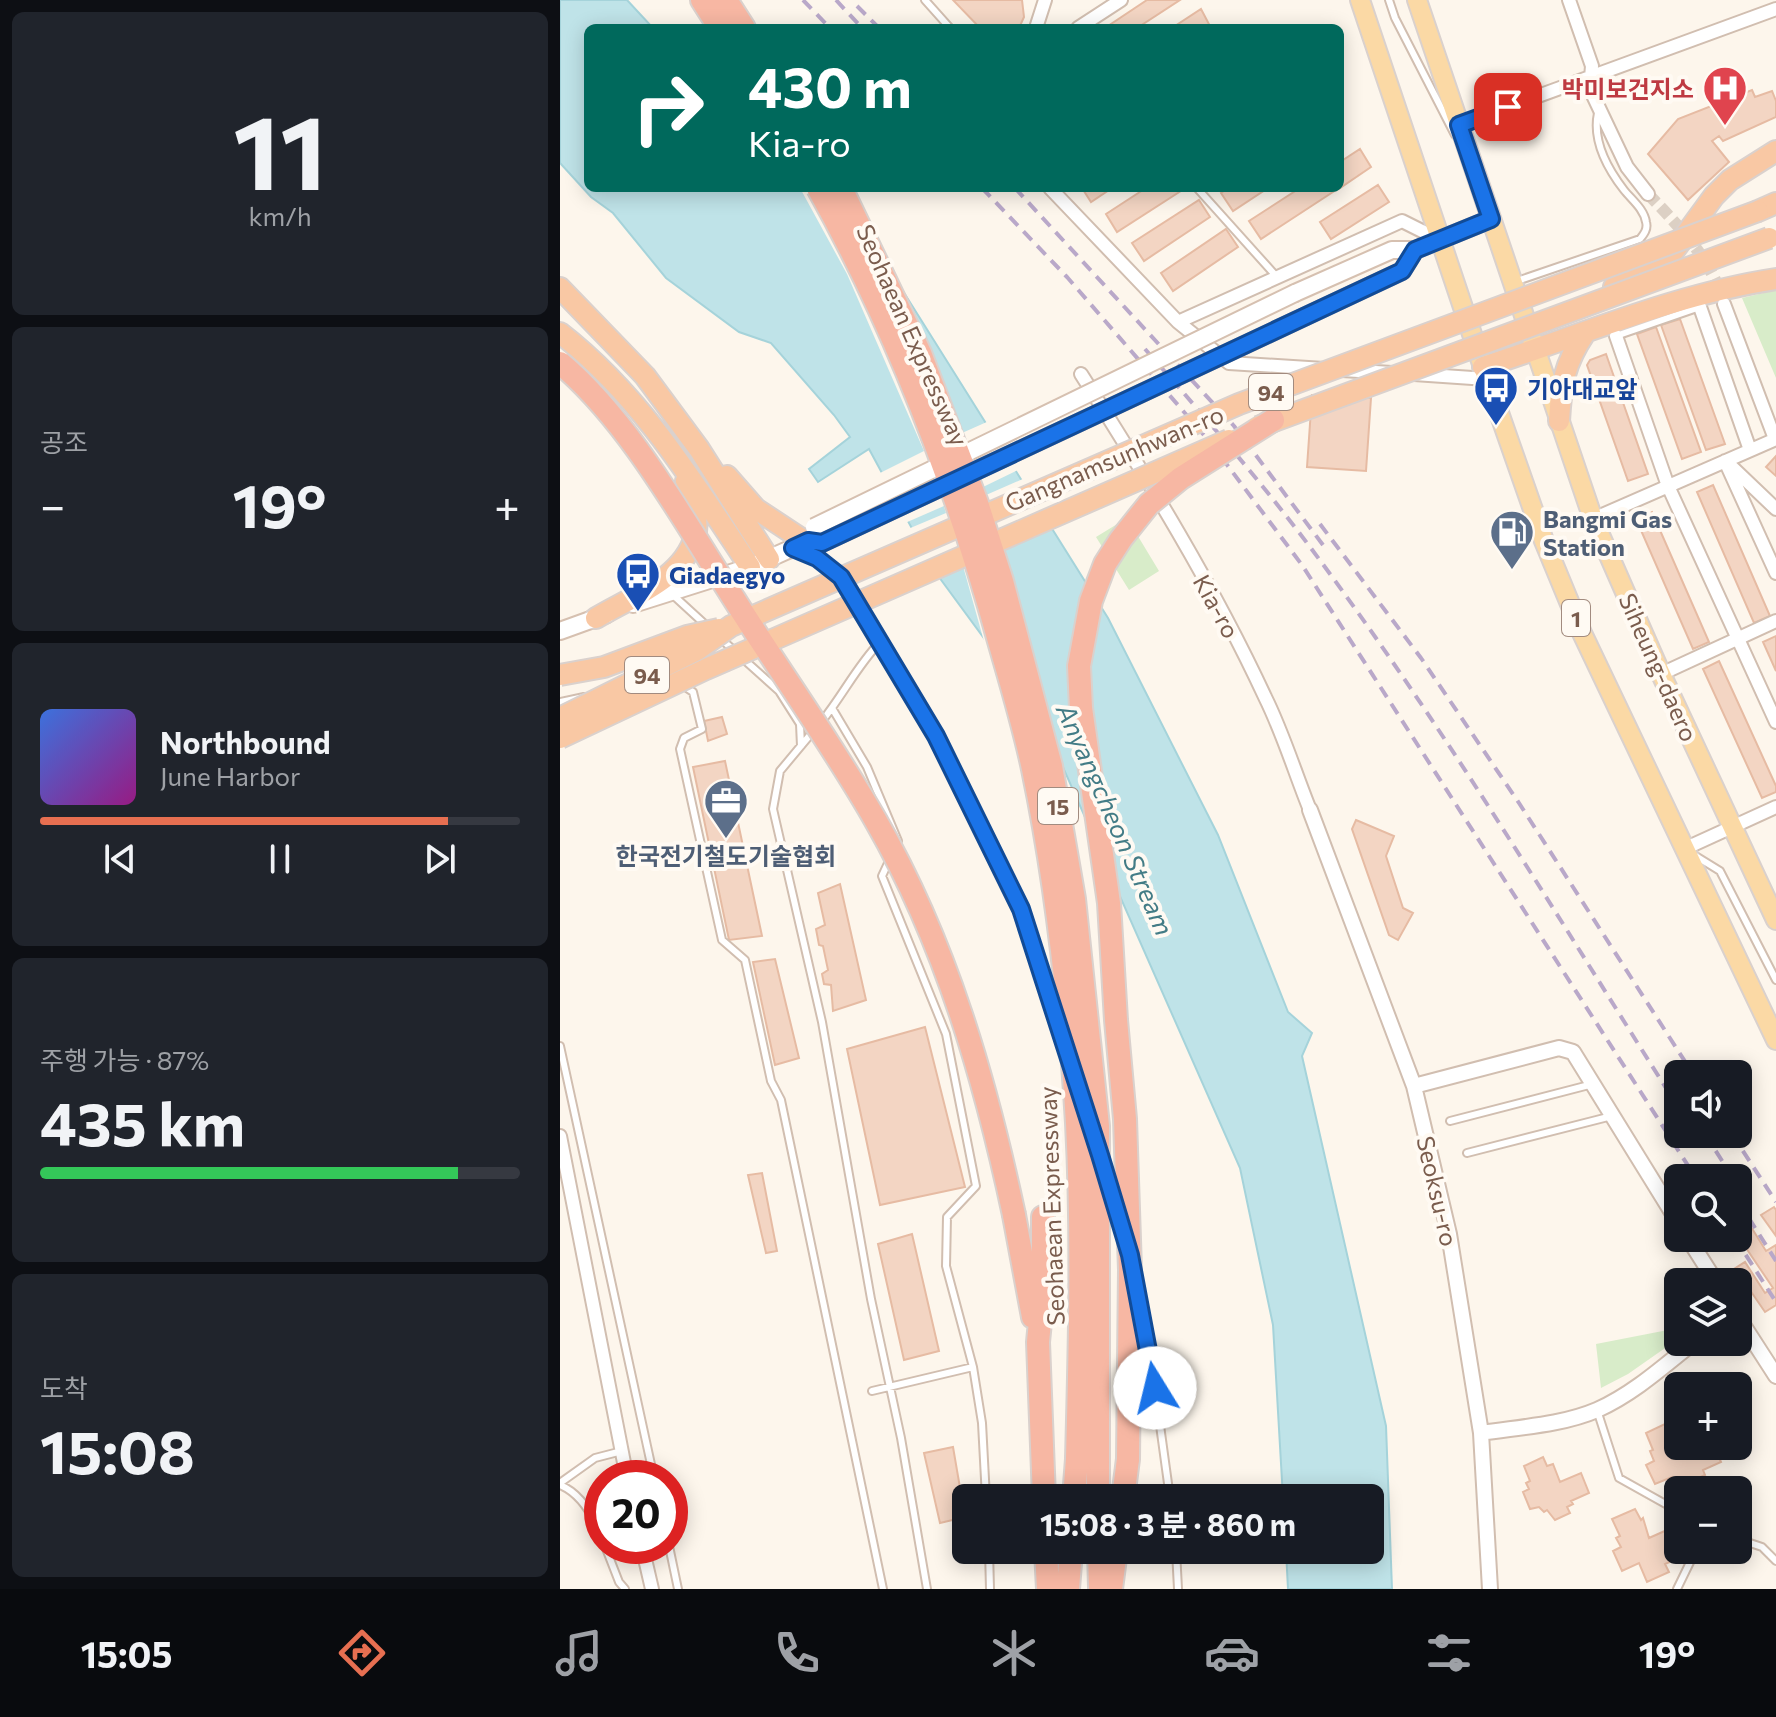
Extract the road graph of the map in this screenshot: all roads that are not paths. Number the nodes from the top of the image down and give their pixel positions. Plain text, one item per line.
1 (702, 0) edge
2 (726, 0) edge
3 (925, 0) edge
4 (1045, 0) edge
5 (1121, 0) edge
6 (1360, 0) edge
7 (1389, 0) edge
8 (1417, 0) edge
9 (1569, 0) edge
10 (1776, 9) edge
11 (717, 24) edge
12 (741, 24) edge
13 (946, 24) edge
14 (1037, 24) edge
15 (1084, 24) edge
16 (1589, 77) junction
17 (1599, 110) junction
18 (1459, 125) junction
19 (1776, 151) edge
20 (1478, 181) junction
21 (820, 192) edge
22 (843, 192) edge
23 (1054, 192) edge
24 (1201, 192) edge
25 (1648, 194) tunnel mouth
26 (1767, 207) edge
27 (1491, 219) junction
28 (1773, 237) edge
29 (1440, 240) junction
30 (1415, 250) junction
31 (1276, 276) junction
32 (1776, 279) edge
33 (1512, 283) junction
34 (560, 288) edge
35 (1724, 304) tunnel mouth
36 (1700, 307) joint
37 (1525, 319) junction
38 (1178, 322) junction
39 (560, 333) edge
40 (1585, 333) junction
41 (1616, 336) joint
42 (1473, 337) junction
43 (1535, 350) junction
44 (560, 363) edge
45 (1485, 373) junction
46 (1081, 374) dead end
47 (1273, 420) junction
48 (1559, 421) junction
49 (1776, 439) edge
50 (699, 449) junction
51 (1750, 450) junction
52 (678, 458) junction
53 (1725, 461) junction
54 (1668, 486) junction
55 (1776, 509) edge
56 (1593, 519) junction
57 (809, 540) junction
58 (760, 563) junction
59 (1776, 573) edge
60 (670, 593) junction
61 (596, 618) junction
62 (1776, 621) edge
63 (731, 626) junction
64 (560, 631) edge
65 (1739, 639) junction
66 (880, 642) junction
67 (1661, 674) junction
68 (560, 675) edge
69 (663, 681) dead end
70 (648, 684) dead end
71 (560, 702) edge
72 (832, 708) junction
73 (560, 718) edge
74 (1776, 722) edge
75 (560, 738) edge
76 (801, 746) junction
77 (1776, 807) edge
78 (1310, 810) joint
79 (1732, 827) junction
80 (1684, 849) junction
81 (1776, 920) edge
82 (1776, 980) edge
83 (1776, 1040) edge
84 (560, 1046) edge
85 (1593, 1084) junction
86 (1414, 1086) junction
87 (1612, 1116) junction
88 (1450, 1121) dead end
89 (560, 1136) edge
90 (1467, 1153) dead end
91 (1664, 1200) edge
92 (1043, 1217) dead end
93 (1752, 1339) edge
94 (1038, 1342) junction
95 (1677, 1356) edge
96 (973, 1367) junction
97 (1776, 1376) edge
98 (891, 1387) junction
99 (872, 1391) dead end
100 (1597, 1410) junction
101 (1481, 1433) junction
102 (622, 1451) junction
103 (624, 1460) edge
104 (650, 1460) edge
105 (1088, 1460) junction
106 (560, 1484) edge
107 (985, 1484) edge
108 (1043, 1484) edge
109 (1079, 1484) edge
110 (1094, 1484) edge
111 (1125, 1484) edge
112 (1168, 1484) edge
113 (1664, 1503) edge
114 (584, 1505) edge
115 (1752, 1544) edge
116 (1776, 1561) edge
117 (612, 1564) edge
118 (646, 1564) edge
119 (673, 1564) edge
120 (989, 1564) edge
121 (1047, 1564) edge
122 (1070, 1564) edge
123 (1099, 1564) edge
124 (1114, 1564) edge
125 (1177, 1564) edge
126 (1689, 1564) edge
127 (625, 1589) edge
128 (652, 1589) edge
129 (678, 1589) edge
130 (883, 1589) edge
131 (927, 1589) edge
132 (990, 1589) edge
133 (1048, 1589) edge
134 (1068, 1589) edge
135 (1100, 1589) edge
136 (1111, 1589) edge
137 (1178, 1589) edge
138 (1490, 1589) edge
139 (1677, 1589) edge

1 - 11 highway
2 - 12 highway
3 - 13 lane
4 - 14 street
5 - 15 street
6 - 29 main road, 1
7 - 20 lane
8 - 18 main road, Siheung-daero / 1
9 - 16 street
10 - 16 street
16 - 17 street
16 - 18 street
17 - 25 street
17 - 33 lane
18 - 20 main road, Siheung-daero / 1
19 - 37 highway
20 - 27 main road, Siheung-daero / 1
21 - 105 highway, Seohaean Expressway / 15, bridge
22 - 105 highway, Seohaean Expressway / 15, bridge
23 - 38 street
24 - 31 lane
26 - 63 highway, Gangnamsunhwan-ro / 94, bridge
27 - 29 main road
27 - 33 main road, Siheung-daero / 1
28 - 47 highway, Gangnamsunhwan-ro, bridge
29 - 30 main road
29 - 31 street
29 - 42 main road, 1
30 - 57 main road, bridge
30 - 57 main road, bridge
31 - 38 street
32 - 40 highway
33 - 37 main road, Siheung-daero / 1
34 - 50 highway
35 - 49 street
36 - 41 lane
36 - 51 street
37 - 42 highway
37 - 43 main road, Siheung-daero / 1
38 - 45 street
39 - 52 highway
40 - 43 highway
40 - 48 highway
41 - 54 street
42 - 45 main road, 1
43 - 45 highway
43 - 48 main road, Siheung-daero / 1
44 - 94 highway, bridge
45 - 80 main road, 1
46 - 78 street, Kia-ro
47 - 75 highway, Gangnamsunhwan-ro / 94, bridge
47 - 111 highway, bridge
48 - 56 main road, Siheung-daero / 1
49 - 51 street
50 - 57 highway
50 - 58 highway
51 - 53 street
52 - 58 highway
52 - 61 highway
53 - 54 street
53 - 55 street
53 - 59 street
54 - 56 street
54 - 65 street
56 - 67 main road, Siheung-daero / 1
57 - 58 main road
57 - 66 lane
58 - 60 main road
60 - 61 main road
60 - 76 lane
61 - 64 main road
62 - 65 street
63 - 68 highway, bridge
63 - 73 highway, Gangnamsunhwan-ro / 94, bridge
65 - 67 street
65 - 74 street
66 - 72 lane
66 - 112 lane
67 - 79 main road, Siheung-daero / 1
69 - 130 lane
70 - 71 lane
72 - 76 lane
72 - 96 lane
76 - 98 lane
77 - 79 street
78 - 86 street, Seoksu-ro
79 - 80 street
79 - 81 main road, Siheung-daero / 1
80 - 82 lane
80 - 83 main road, 1
84 - 104 lane
85 - 86 street
85 - 87 street
85 - 88 lane
86 - 101 street, Seoksu-ro
87 - 90 lane
87 - 91 street
89 - 102 street
92 - 94 highway
93 - 97 street
94 - 108 highway
95 - 100 street
96 - 98 lane
96 - 107 lane
98 - 99 lane
98 - 131 lane
100 - 101 street
100 - 113 lane
101 - 138 street, Seoksu-ro
102 - 103 street
102 - 106 lane
105 - 109 highway, Seohaean Expressway / 15
105 - 110 highway, Seohaean Expressway / 15
106 - 114 lane
115 - 116 lane
117 - 127 lane
118 - 128 street
119 - 129 lane
120 - 132 lane
121 - 133 highway
122 - 134 highway
123 - 135 highway
124 - 136 highway
125 - 137 lane
126 - 139 lane

